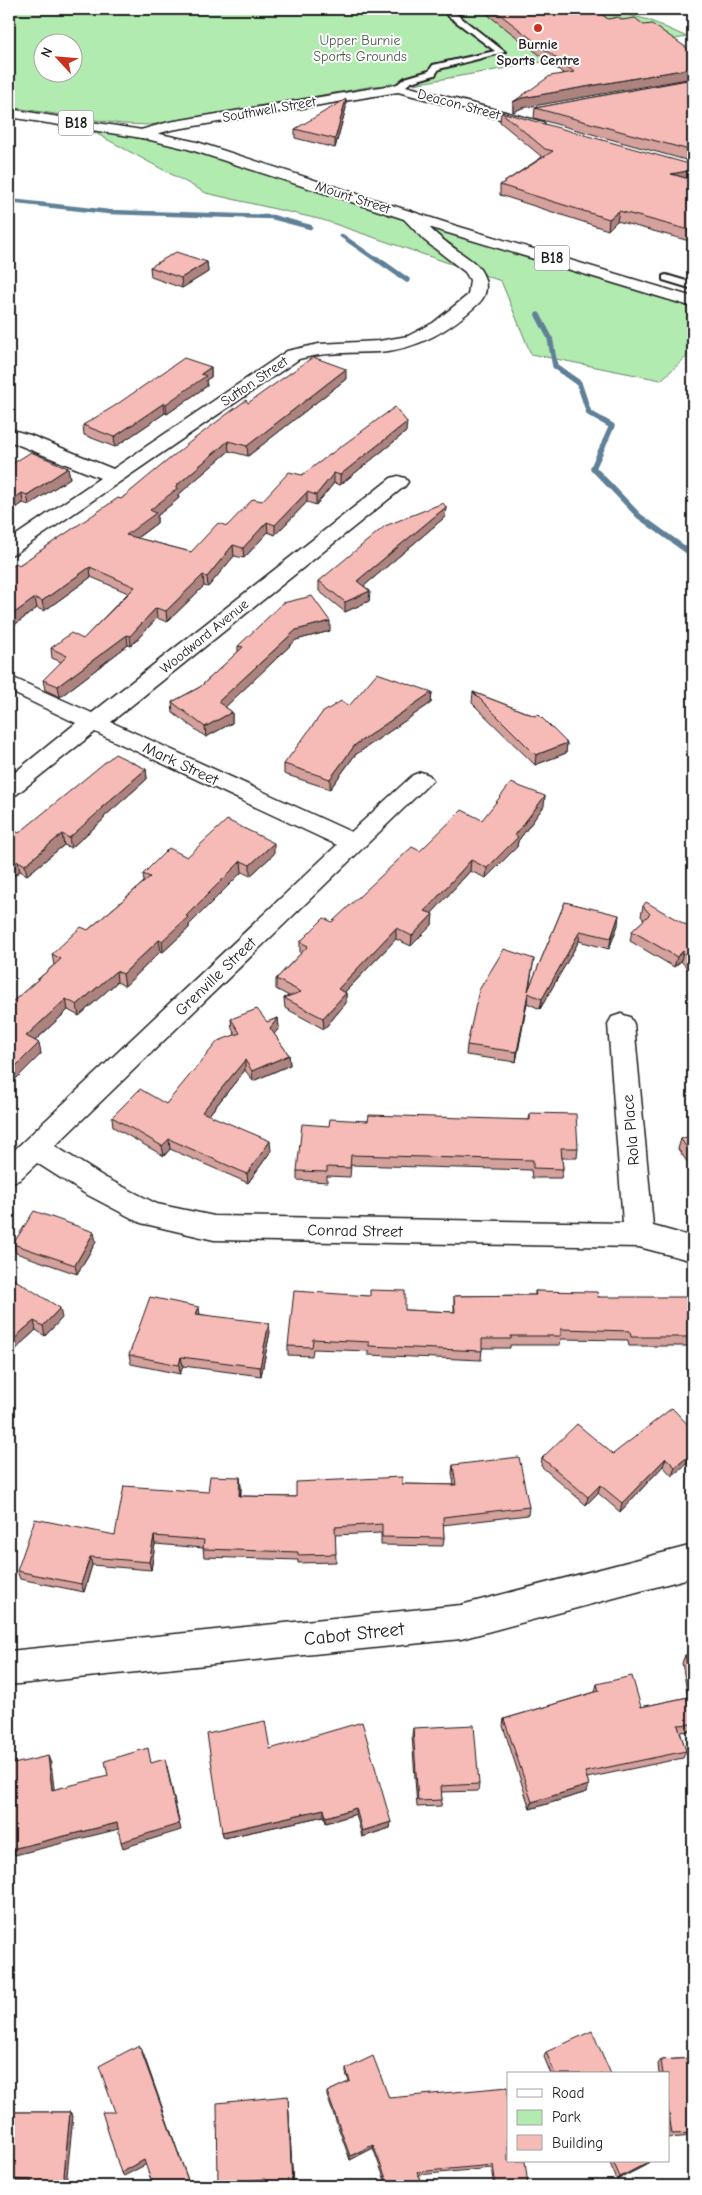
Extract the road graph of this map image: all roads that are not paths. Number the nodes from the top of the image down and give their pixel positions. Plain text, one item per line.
1 (455, 9) edge
2 (398, 88) junction
3 (541, 110) edge
4 (9, 113) edge
5 (515, 119) junction
6 (549, 128) edge
7 (142, 134) junction
8 (410, 216) junction
9 (666, 278) dead end
10 (693, 286) edge
11 (693, 302) edge
12 (9, 435) edge
13 (114, 477) junction
14 (398, 482) dead end
15 (9, 549) edge
16 (9, 683) edge
17 (95, 722) junction
18 (421, 780) dead end
19 (9, 789) edge
20 (353, 844) junction
21 (621, 1024) dead end
22 (35, 1147) junction
23 (9, 1172) edge
24 (639, 1235) junction
25 (693, 1249) edge
26 (693, 1560) edge
27 (9, 1668) edge

1 - 2 lane
2 - 5 main road, Deacon Street
2 - 7 main road, Southwell Street
3 - 5 main road
4 - 7 main road, Mount Street / B18
5 - 6 main road, Deacon Street
7 - 8 main road, Mount Street / B18
8 - 11 main road, Mount Street / B18
8 - 13 main road, Sutton Street
9 - 10 lane
12 - 13 main road
13 - 15 main road, Sutton Street
14 - 17 main road, Woodward Avenue
16 - 17 main road, Mark Street
17 - 19 main road, Woodward Avenue
17 - 20 main road, Mark Street
18 - 20 main road, Grenville Street
20 - 22 main road, Grenville Street
21 - 24 main road, Rola Place
22 - 23 main road, Grenville Street
22 - 24 main road, Conrad Street
24 - 25 main road, Conrad Street
26 - 27 main road, Cabot Street

